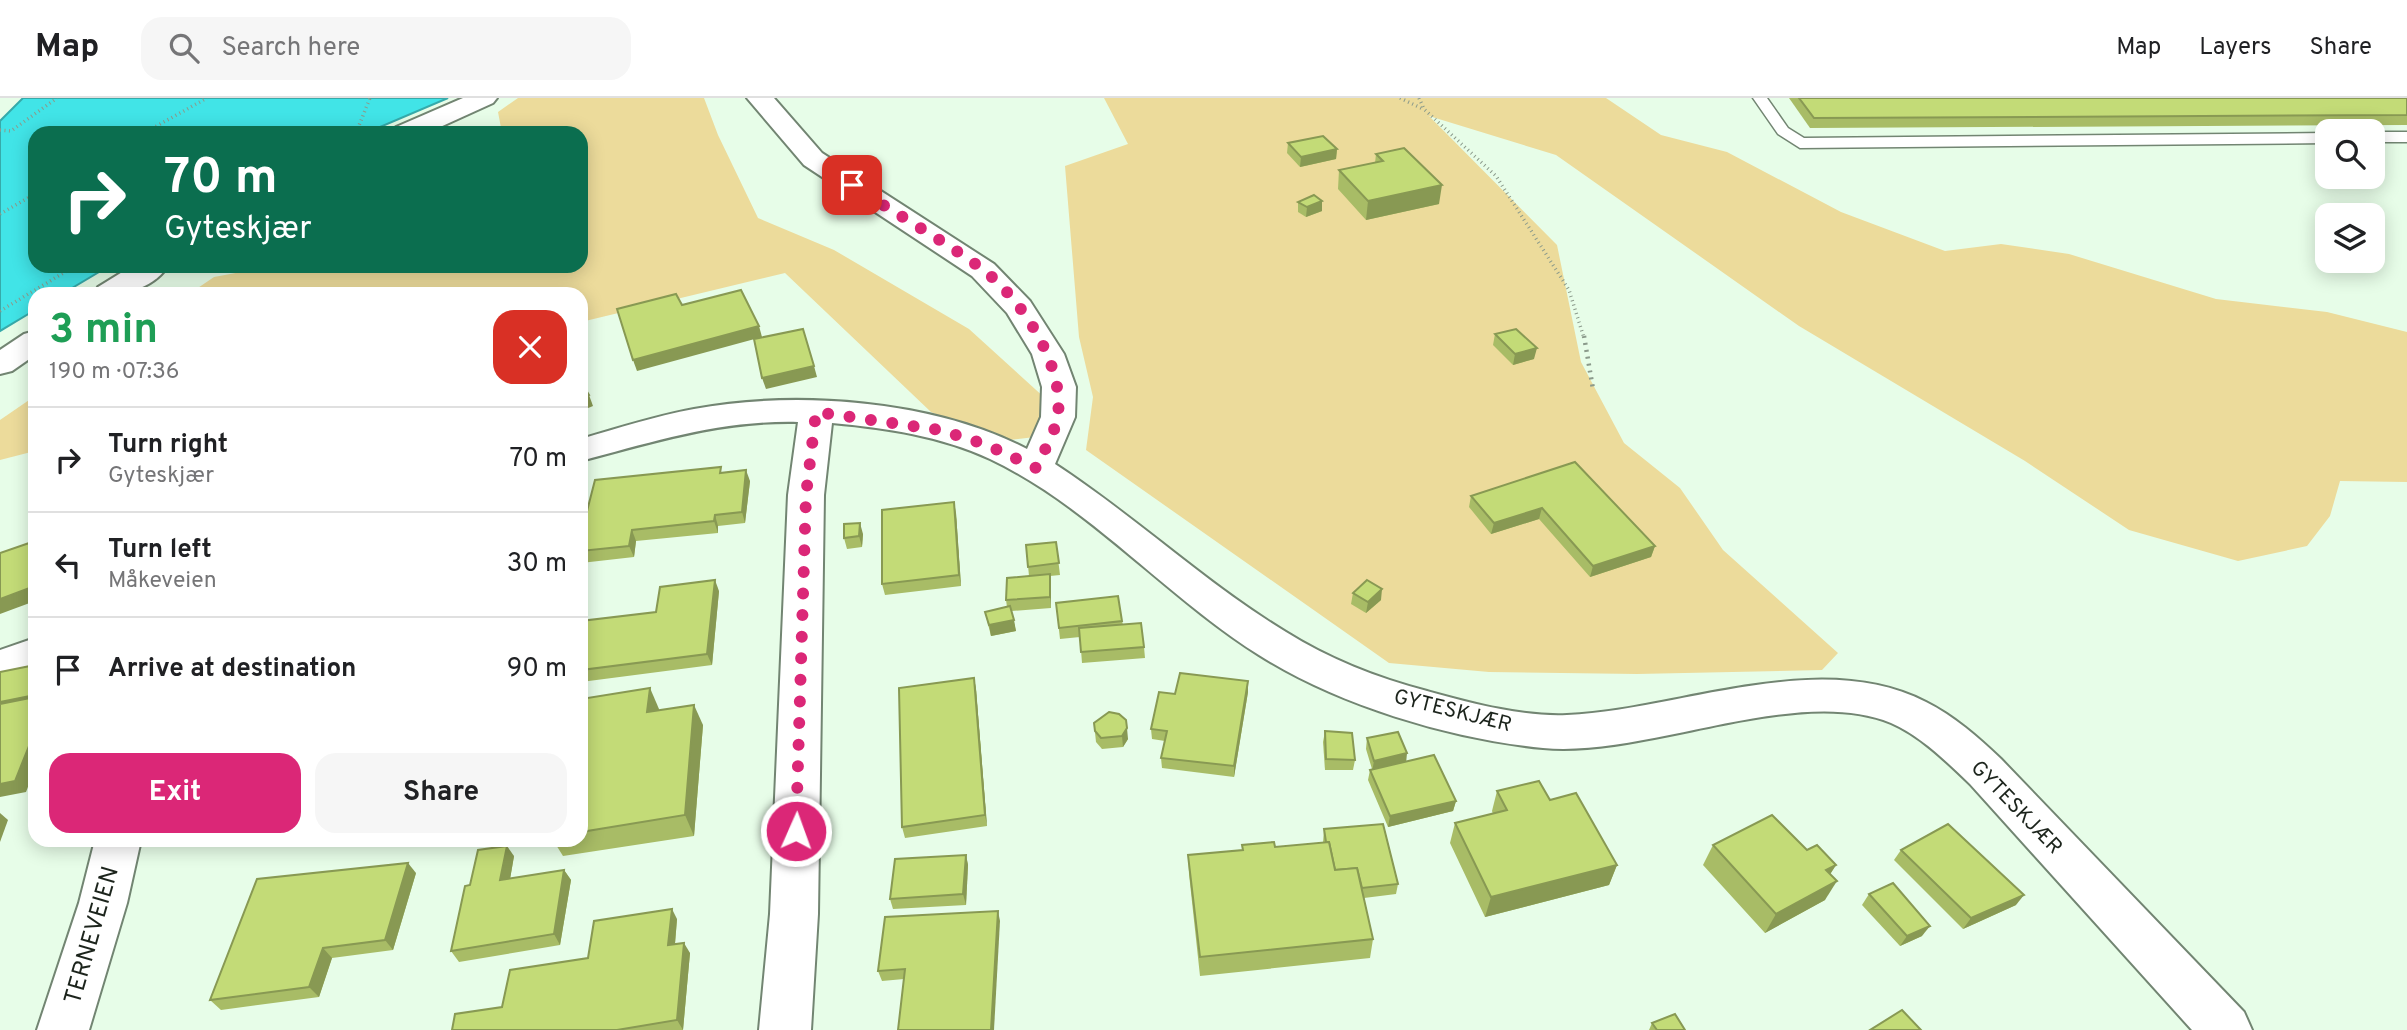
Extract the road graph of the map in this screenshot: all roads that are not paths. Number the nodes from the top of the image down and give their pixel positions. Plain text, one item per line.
1 (484, 98) edge
2 (760, 98) edge
3 (1760, 98) edge
4 (421, 126) edge
5 (2407, 137) edge
6 (2315, 138) edge
7 (2385, 138) edge
8 (142, 273) edge
9 (120, 287) edge
10 (28, 346) edge
11 (0, 364) edge
12 (816, 412) junction
13 (588, 448) edge
14 (1036, 468) junction
15 (28, 656) edge
16 (0, 666) edge
17 (116, 847) edge
18 (64, 1030) edge
19 (785, 1030) edge
20 (2226, 1030) edge

1 - 4 street
2 - 14 street
3 - 6 lane
5 - 7 lane
8 - 9 street
10 - 11 street
12 - 13 street, GYTESKJÆR
12 - 14 street, GYTESKJÆR
12 - 19 street
14 - 20 street, GYTESKJÆR
15 - 16 street
17 - 18 street, TERNEVEIEN

